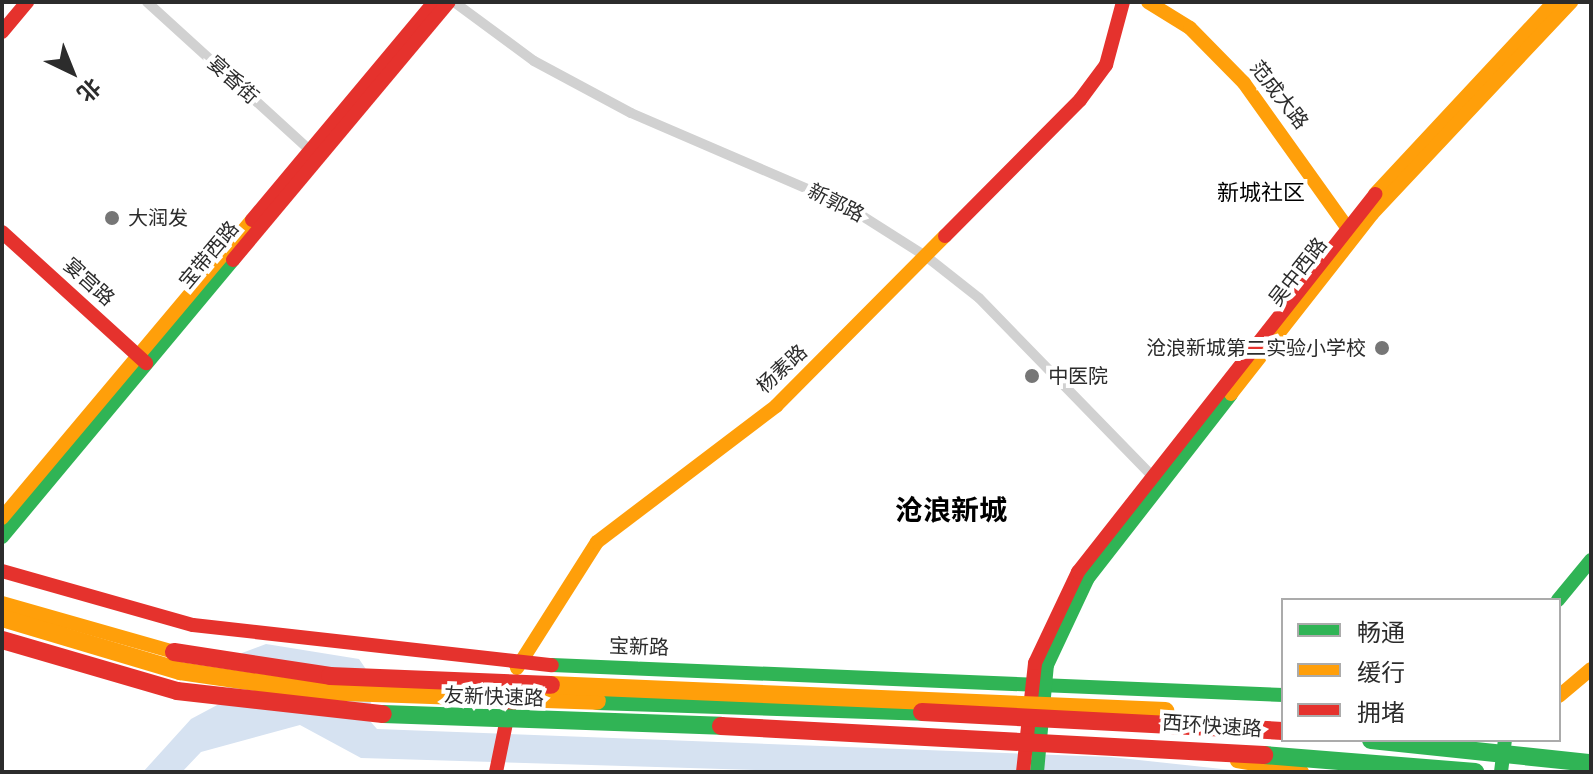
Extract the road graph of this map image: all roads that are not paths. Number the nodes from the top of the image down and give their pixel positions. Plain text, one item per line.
1 (27, 2) edge
2 (147, 2) edge
3 (434, 2) edge
4 (452, 2) edge
5 (1123, 2) edge
6 (1148, 2) edge
7 (1554, 2) edge
8 (1571, 2) edge
9 (2, 32) edge
10 (315, 155) junction
11 (2, 232) edge
12 (1349, 232) junction
13 (927, 257) junction
14 (141, 360) junction
15 (1157, 482) junction
16 (2, 518) edge
17 (2, 537) edge
18 (1591, 560) edge
19 (2, 571) edge
20 (1560, 598) edge
21 (2, 603) edge
22 (2, 618) edge
23 (2, 640) edge
24 (518, 664) junction
25 (1591, 669) edge
26 (1043, 692) junction
27 (1561, 694) edge
28 (1281, 695) edge
29 (988, 715) joint
30 (1164, 720) junction
31 (1281, 722) edge
32 (1281, 731) edge
33 (992, 737) joint
34 (1064, 739) junction
35 (1390, 742) edge
36 (1505, 742) edge
37 (1035, 748) junction
38 (1591, 763) edge
39 (496, 772) edge
40 (1023, 772) edge
41 (1037, 772) edge
42 (1302, 772) edge
43 (1475, 772) edge
44 (1501, 772) edge

1 - 9 main road
2 - 10 street, 宴香街
3 - 10 main road, 宝带西路
4 - 10 main road, 宝带西路
4 - 13 street, 新郭路
5 - 13 main road, 杨素路
6 - 12 main road, 范成大路
7 - 12 main road, 吴中西路
8 - 12 main road, 吴中西路
10 - 14 main road, 宝带西路
11 - 14 main road, 宴宫路
12 - 15 main road, 吴中西路
13 - 15 street, 新郭路
13 - 24 main road, 杨素路
14 - 16 main road, 宝带西路
14 - 17 main road, 宝带西路
15 - 26 main road, 吴中西路
18 - 20 main road
19 - 24 main road, 宝新路
21 - 26 main road, bridge
22 - 29 main road, 友新快速路, bridge
23 - 33 main road, 友新快速路, bridge
24 - 26 main road, 宝新路
24 - 39 main road, 杨素路
25 - 27 main road
26 - 28 main road, 宝新路
26 - 30 main road, bridge
26 - 31 main road, bridge
26 - 37 main road, 吴中西路
29 - 30 main road, 西环快速路, bridge
30 - 32 main road, 西环快速路, bridge
33 - 34 main road, 西环快速路, bridge
34 - 42 main road, bridge
34 - 43 main road, 西环快速路, bridge
35 - 38 main road, bridge
36 - 44 main road
37 - 40 main road, 吴中西路
37 - 41 main road, 吴中西路

